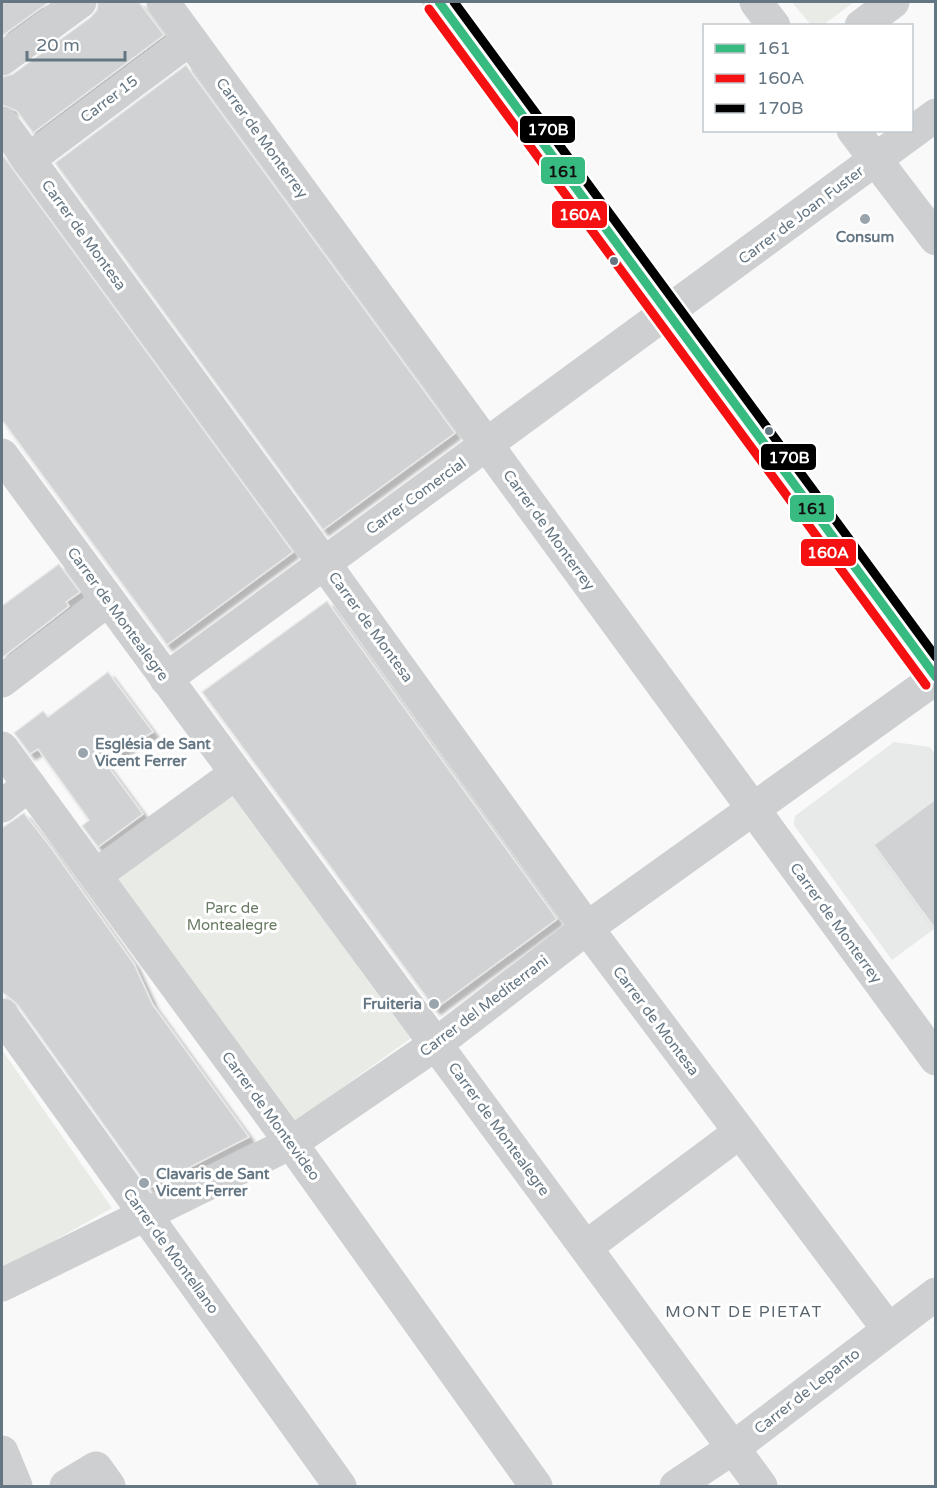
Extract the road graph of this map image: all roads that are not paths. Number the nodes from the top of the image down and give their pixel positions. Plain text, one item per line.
1 (80, 2) edge
2 (163, 2) edge
3 (439, 2) edge
4 (756, 2) edge
5 (893, 2) edge
6 (772, 24) edge
7 (864, 24) edge
8 (190, 39) junction
9 (2, 59) edge
10 (936, 115) edge
11 (2, 123) edge
12 (854, 132) edge
13 (913, 132) edge
14 (913, 132) edge
15 (28, 160) junction
16 (875, 160) junction
17 (936, 239) edge
18 (667, 314) junction
19 (486, 445) junction
20 (2, 455) edge
21 (324, 563) junction
22 (108, 600) junction
23 (935, 678) edge
24 (166, 680) junction
25 (2, 681) edge
26 (2, 748) edge
27 (235, 774) junction
28 (29, 785) junction
29 (2, 806) edge
30 (752, 809) junction
31 (96, 875) junction
32 (586, 928) junction
33 (2, 1017) edge
34 (436, 1044) junction
35 (936, 1059) edge
36 (740, 1132) junction
37 (291, 1143) junction
38 (145, 1214) junction
39 (586, 1247) junction
40 (2, 1285) edge
41 (936, 1294) edge
42 (888, 1329) junction
43 (734, 1448) junction
44 (2, 1452) edge
45 (16, 1486) edge
46 (66, 1486) edge
47 (109, 1486) edge
48 (340, 1486) edge
49 (536, 1486) edge
50 (676, 1486) edge
51 (761, 1486) edge

1 - 9 street
2 - 8 street, Carrer de Monterrey
3 - 18 street
4 - 6 street
5 - 7 street
8 - 15 street, Carrer 15
8 - 19 street, Carrer de Monterrey
10 - 13 street, Carrer de Joan Fuster
11 - 15 street, Carrer de Montesa
12 - 16 street
14 - 16 street, Carrer de Joan Fuster
15 - 21 street, Carrer de Montesa
16 - 17 street
16 - 18 street, Carrer de Joan Fuster
18 - 19 street, Carrer Comercial
18 - 23 street
19 - 21 street, Carrer Comercial
19 - 30 street, Carrer de Monterrey
20 - 22 street, Carrer de Montealegre
21 - 24 street, Carrer Comercial
21 - 32 street, Carrer de Montesa
22 - 24 street, Carrer de Montealegre
22 - 25 street
23 - 30 street, Carrer del Mediterrani
24 - 27 street, Carrer de Montealegre
26 - 28 street, Carrer de Montevideo
27 - 31 street
27 - 34 street, Carrer de Montealegre
28 - 29 street
28 - 31 street, Carrer de Montevideo
30 - 32 street, Carrer del Mediterrani
30 - 35 street, Carrer de Monterrey
31 - 37 street, Carrer de Montevideo
32 - 34 street, Carrer del Mediterrani
32 - 36 street, Carrer de Montesa
33 - 38 street, Carrer de Montellano
34 - 37 street, Carrer del Mediterrani
34 - 39 street, Carrer de Montealegre
36 - 39 street
36 - 42 street, Carrer de Montesa
37 - 38 street, Carrer del Mediterrani
37 - 49 street, Carrer de Montevideo
38 - 40 street, Carrer del Mediterrani
38 - 48 street, Carrer de Montellano
39 - 43 street, Carrer de Montealegre
41 - 42 street, Carrer de Lepanto
42 - 43 street, Carrer de Lepanto
43 - 50 street, Carrer de Lepanto
43 - 51 street, Carrer de Montealegre
44 - 45 street
46 - 47 street

